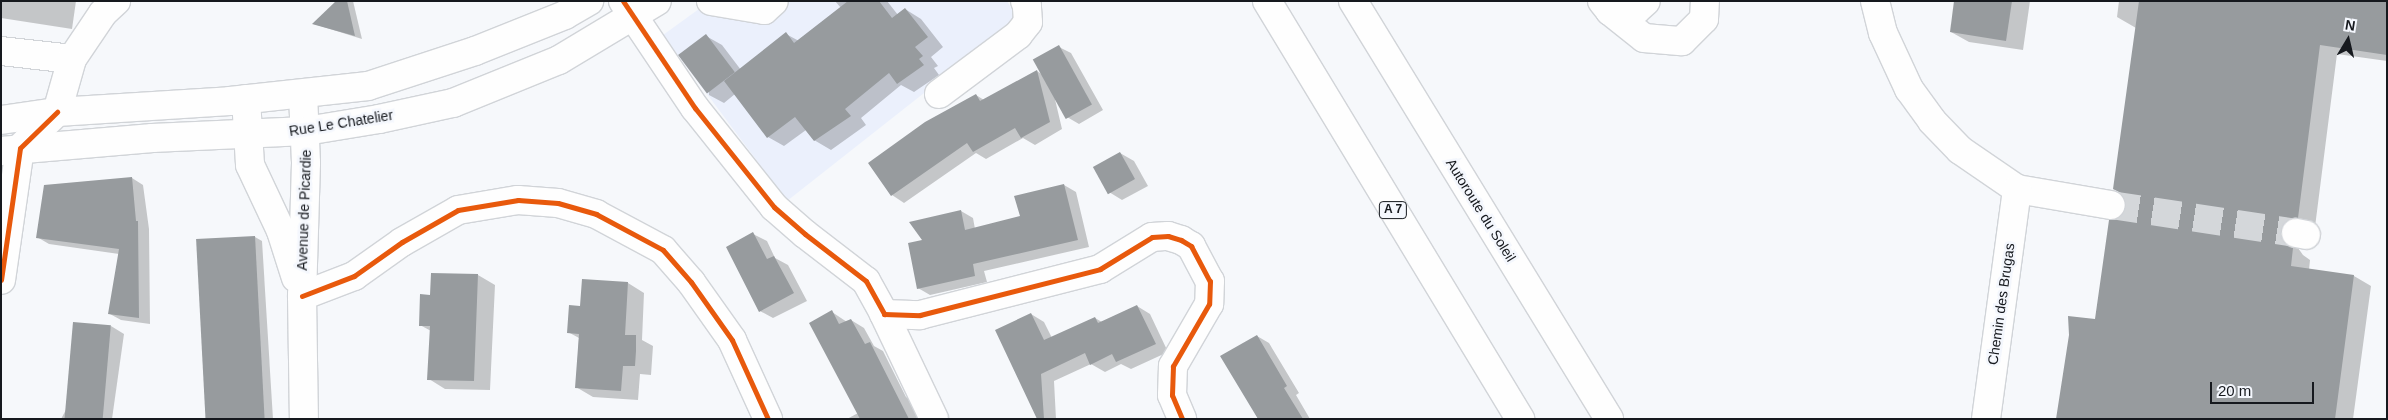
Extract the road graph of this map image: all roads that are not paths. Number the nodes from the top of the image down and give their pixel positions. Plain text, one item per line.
1 (116, 1) edge
2 (588, 1) edge
3 (657, 1) edge
4 (711, 1) edge
5 (774, 1) edge
6 (1025, 1) edge
7 (1267, 1) edge
8 (1352, 1) edge
9 (1646, 1) edge
10 (1705, 1) edge
11 (1875, 1) edge
12 (1606, 6) edge
13 (628, 9) edge
14 (1, 51) edge
15 (72, 59) junction
16 (303, 94) junction
17 (939, 94) dead end
18 (246, 99) junction
19 (57, 112) junction
20 (1, 120) edge
21 (306, 131) junction
22 (248, 135) junction
23 (10, 150) edge
24 (2017, 189) junction
25 (2111, 205) tunnel mouth
26 (1, 280) edge
27 (302, 296) junction
28 (884, 314) junction
29 (304, 419) edge
30 (768, 419) edge
31 (934, 419) edge
32 (1182, 419) edge
33 (1520, 419) edge
34 (1609, 419) edge
35 (1986, 419) edge

1 - 15 main road
2 - 16 main road
3 - 13 main road, Rue Le Chatelier
4 - 5 main road
6 - 17 main road
7 - 33 main road, A 7
8 - 34 main road, Autoroute du Soleil
9 - 12 main road
10 - 12 main road
11 - 24 main road
13 - 21 main road, Rue Le Chatelier
13 - 28 main road
14 - 15 main road
15 - 19 main road
16 - 18 main road
16 - 21 main road, Avenue de Picardie
18 - 19 main road
18 - 22 main road, Avenue de Picardie
19 - 20 main road
19 - 23 main road
21 - 22 main road, Rue Le Chatelier
21 - 27 main road, Avenue de Picardie
22 - 23 main road, Rue Le Chatelier
22 - 27 main road, Avenue de Picardie
23 - 26 main road
24 - 25 main road
24 - 35 main road, Chemin des Brugas
27 - 29 main road, Avenue de Picardie
27 - 30 main road
28 - 31 main road
28 - 32 main road

